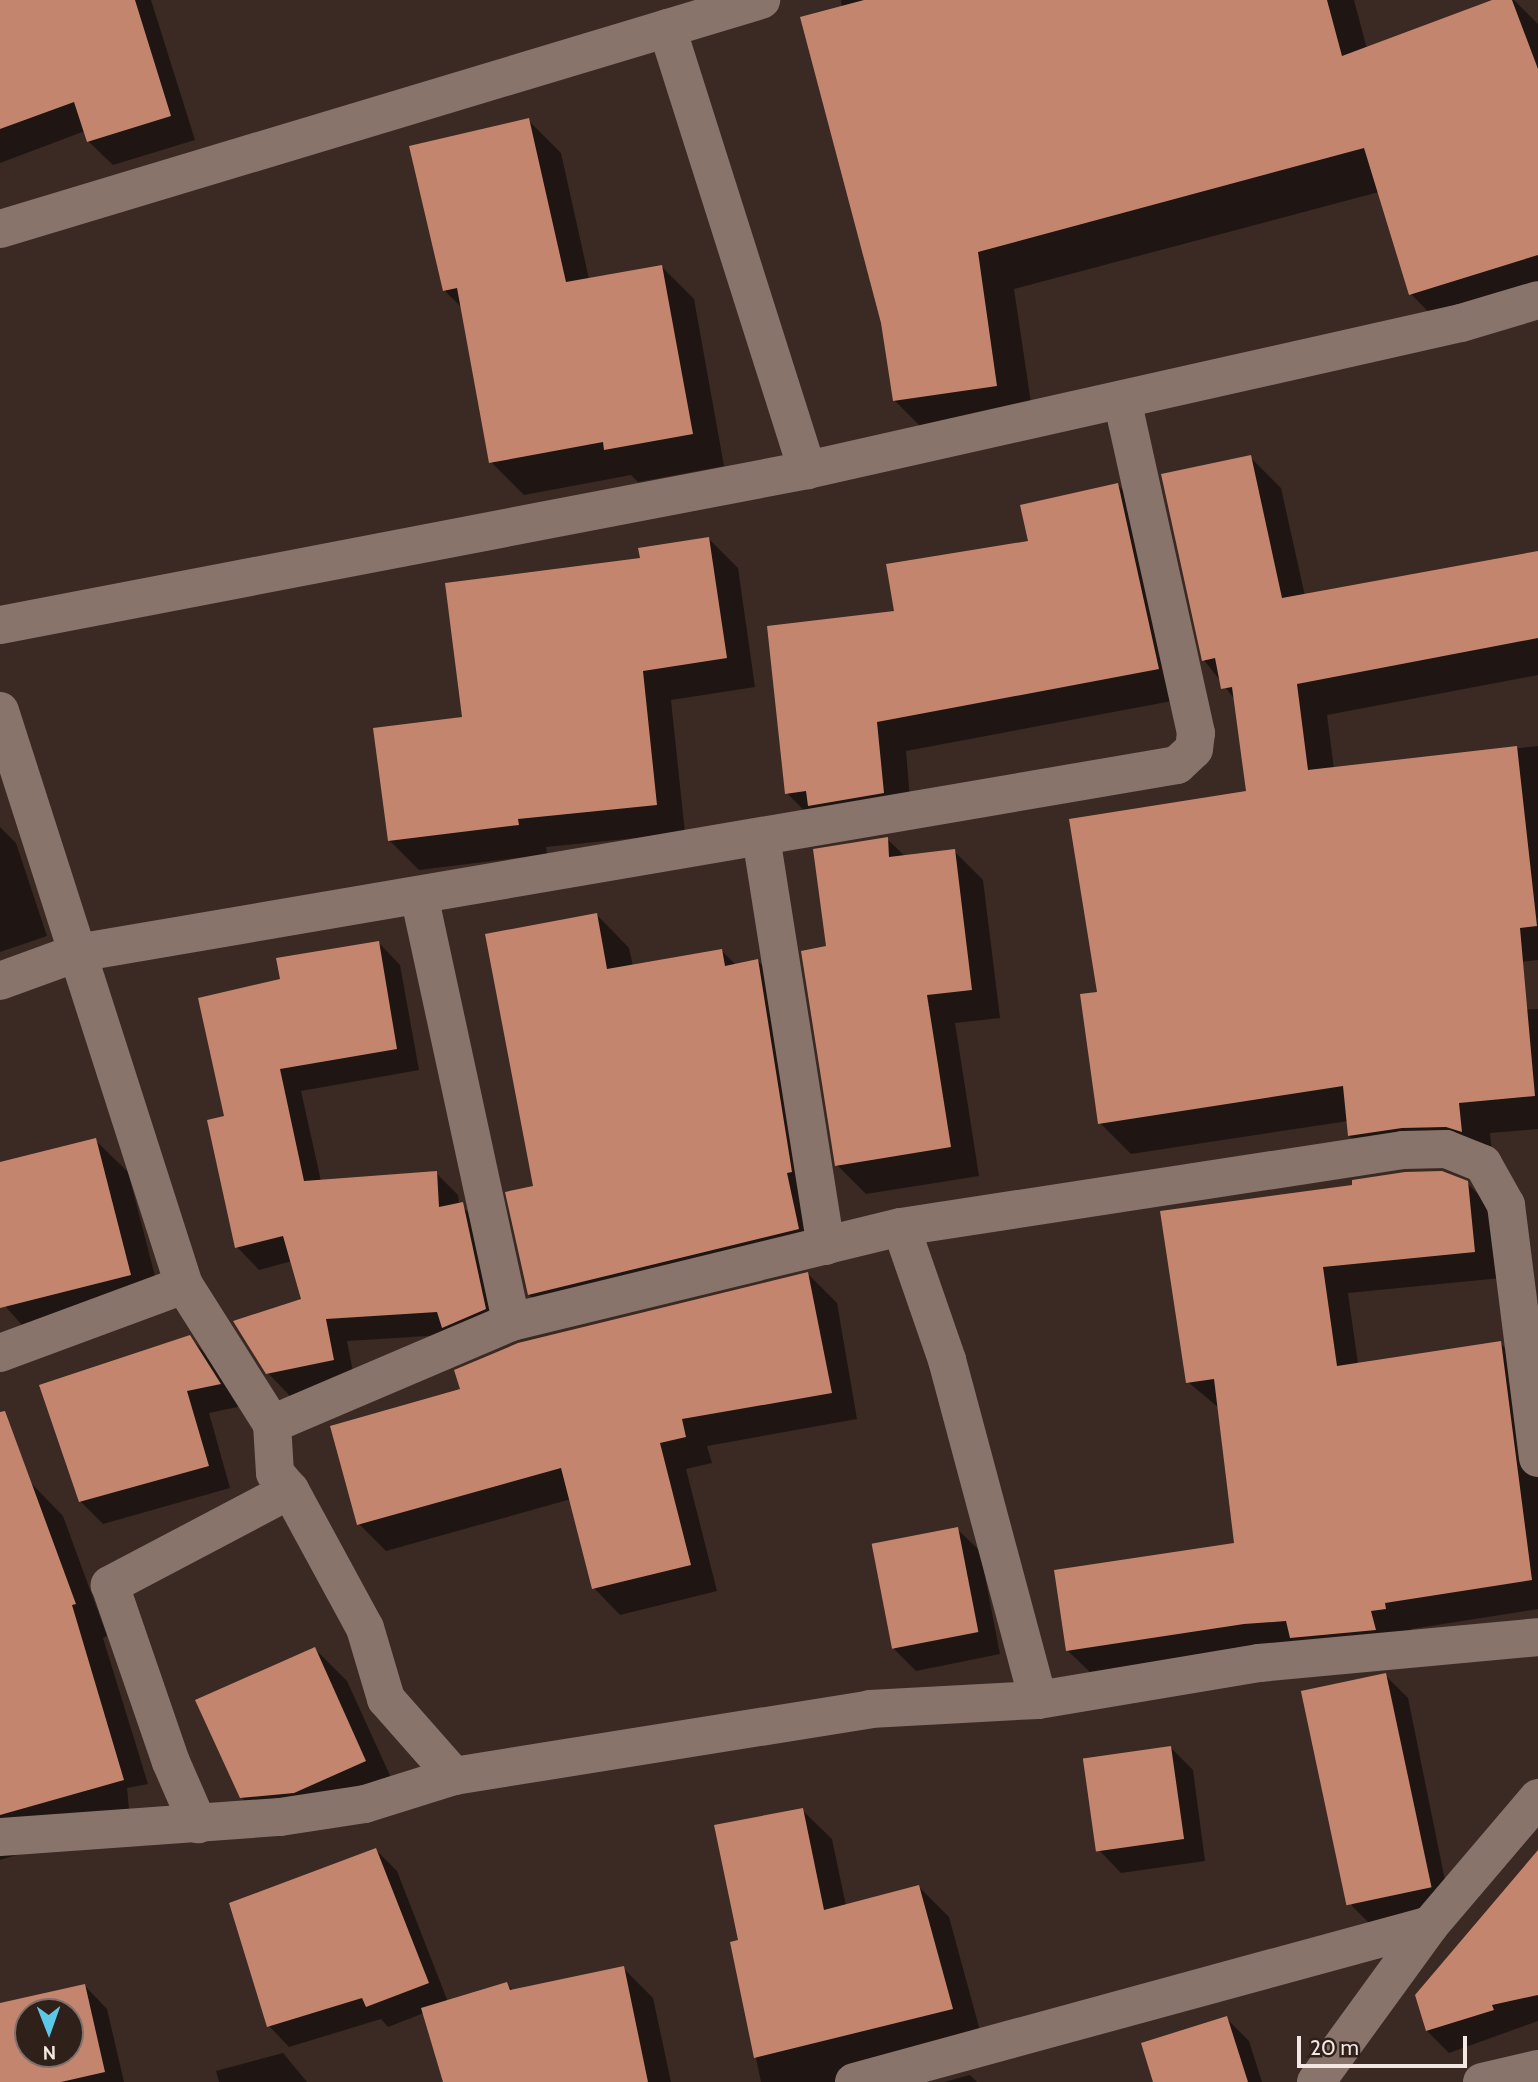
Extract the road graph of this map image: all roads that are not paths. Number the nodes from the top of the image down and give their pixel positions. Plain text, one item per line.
1 (761, 0) edge
2 (667, 28) junction
3 (0, 229) edge
4 (1538, 300) edge
5 (1122, 400) junction
6 (807, 470) junction
7 (0, 625) edge
8 (0, 710) edge
9 (761, 837) junction
10 (419, 895) junction
11 (77, 953) junction
12 (0, 981) edge
13 (901, 1227) junction
14 (826, 1246) junction
15 (184, 1285) junction
16 (511, 1322) junction
17 (0, 1353) edge
18 (272, 1424) junction
19 (1538, 1458) edge
20 (290, 1490) junction
21 (1538, 1637) edge
22 (1038, 1700) junction
23 (454, 1776) junction
24 (1538, 1798) edge
25 (198, 1824) junction
26 (0, 1837) edge
27 (1430, 1925) junction
28 (854, 2082) edge
29 (1316, 2082) edge

1 - 2 street
2 - 3 street
2 - 6 street
4 - 5 street
5 - 6 street
5 - 9 street
6 - 7 street
8 - 11 street
9 - 10 street
9 - 14 street
10 - 11 street
10 - 16 street
11 - 12 street
11 - 15 street
13 - 14 street
13 - 19 street
13 - 22 street
14 - 16 street
15 - 17 street
15 - 18 street
16 - 18 street
18 - 20 street
20 - 23 street
20 - 25 street
21 - 22 street
22 - 23 street
23 - 25 street
24 - 27 street
25 - 26 street
27 - 28 street
27 - 29 street

